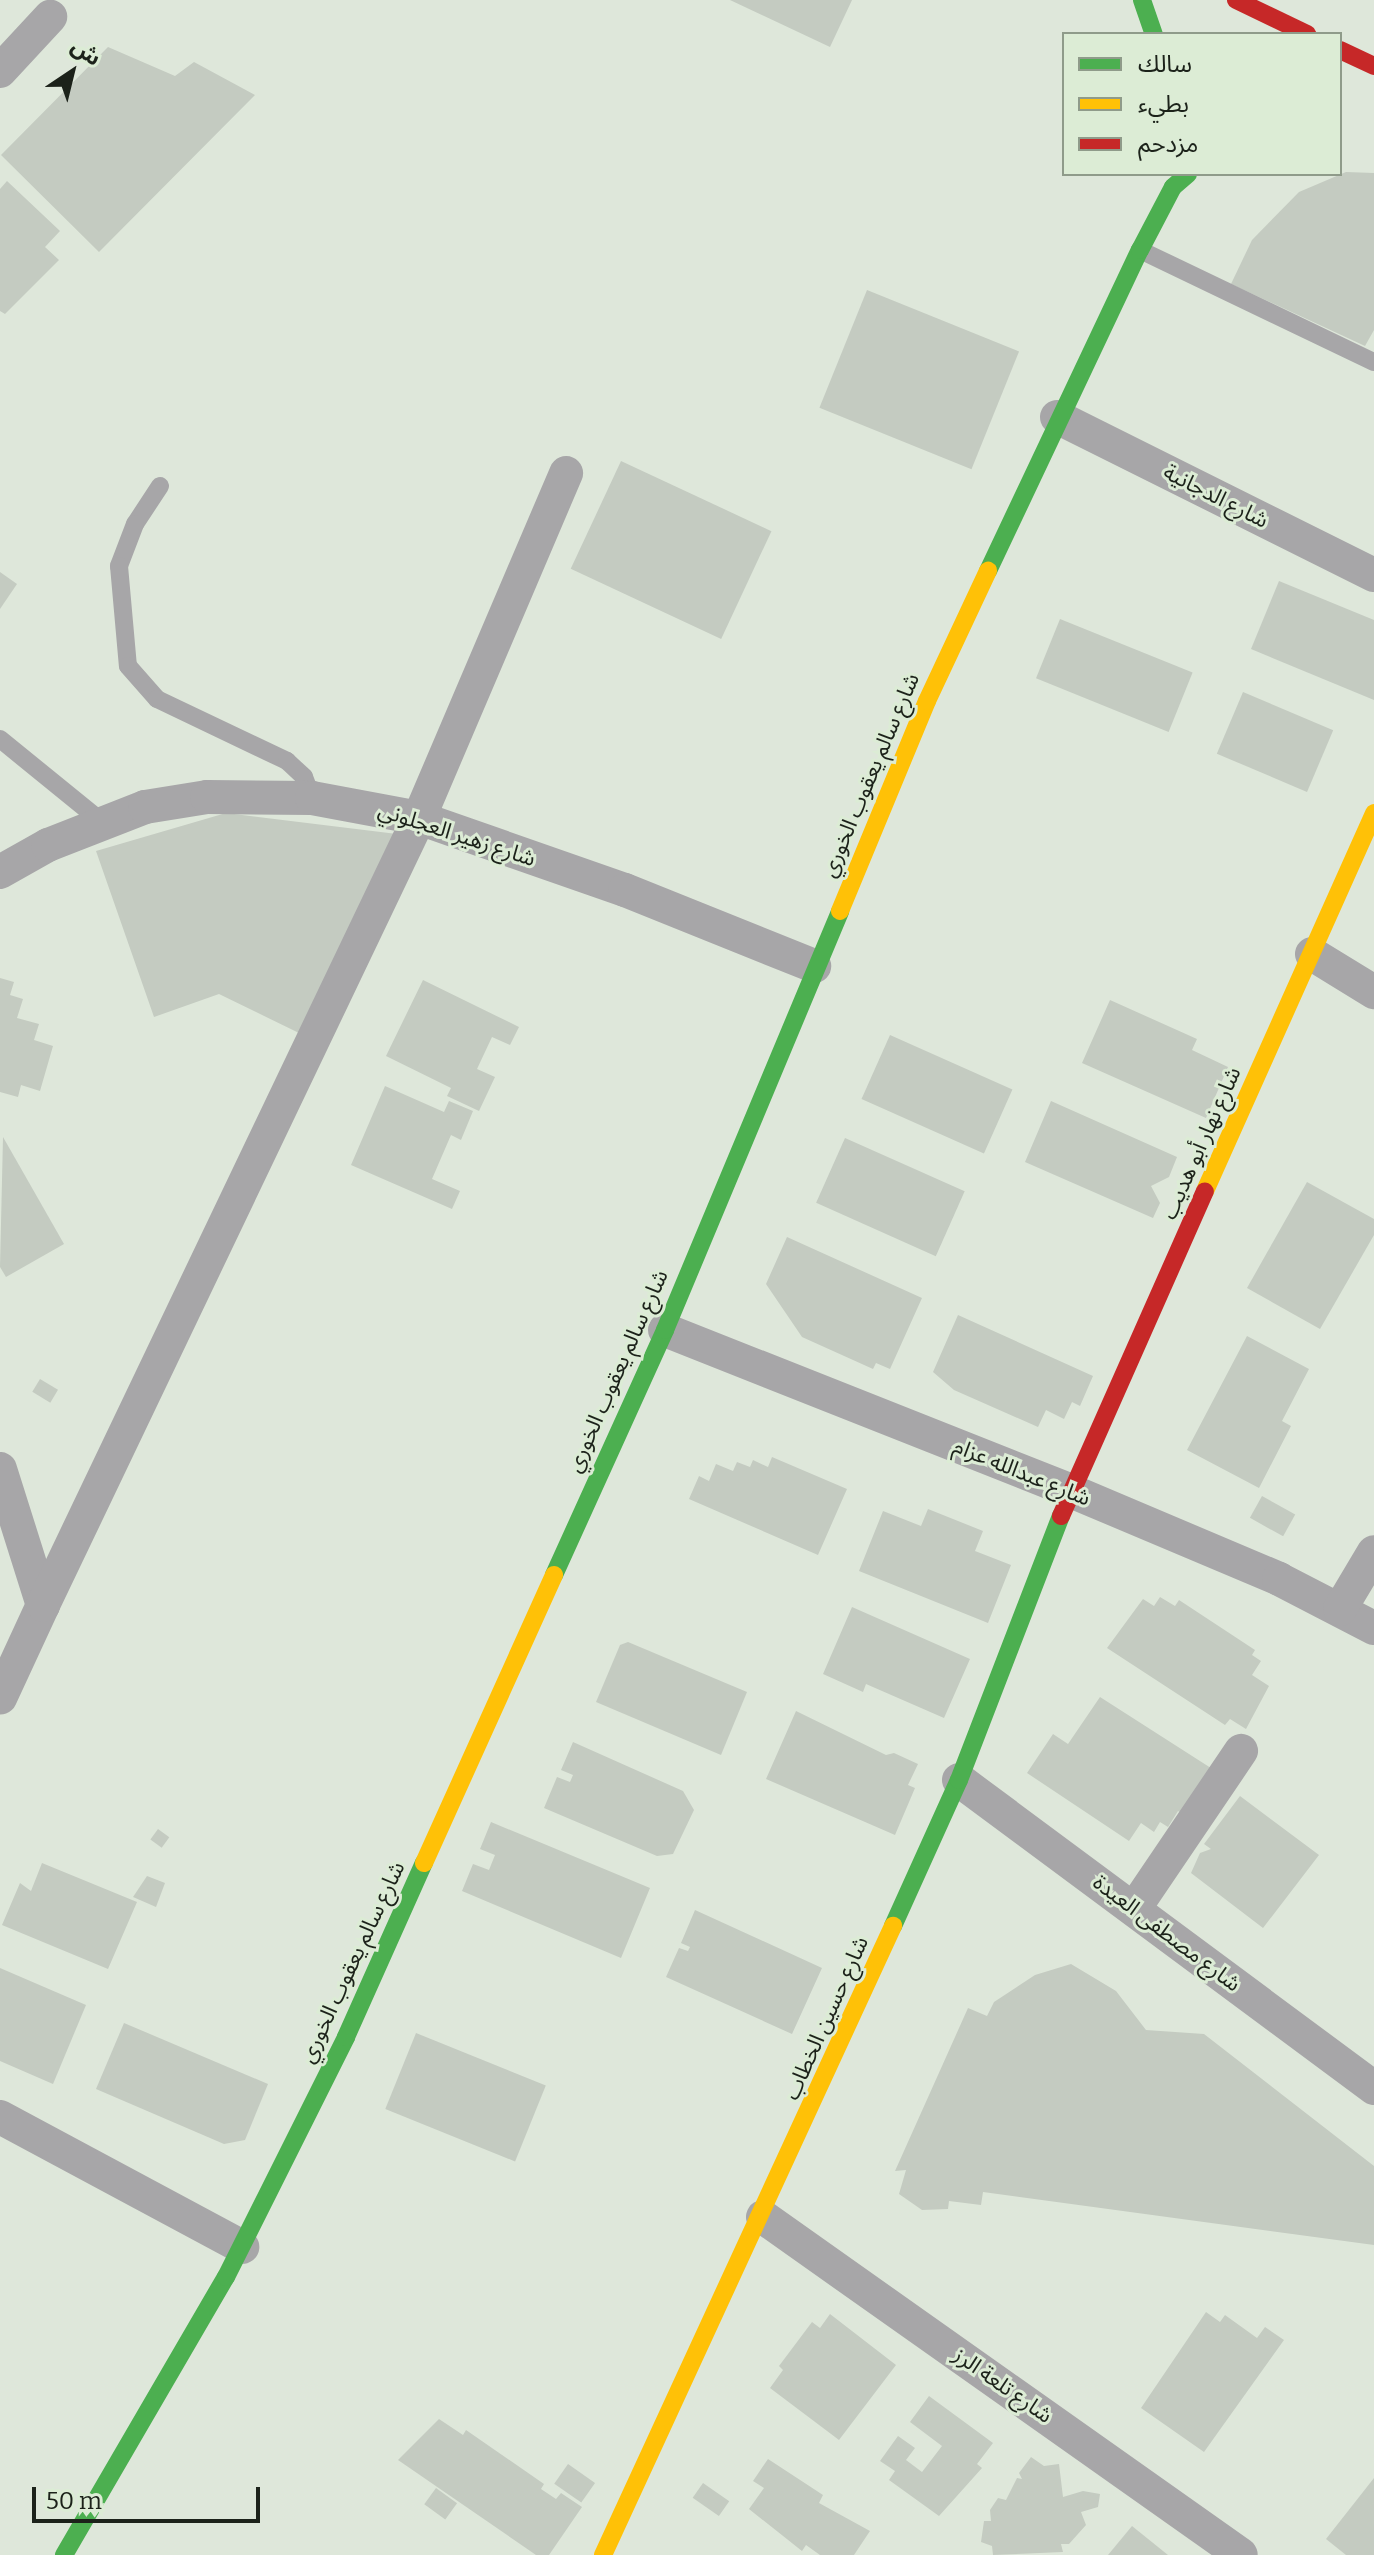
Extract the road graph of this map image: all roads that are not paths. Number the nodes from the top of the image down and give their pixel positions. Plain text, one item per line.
1 (1142, 0) edge
2 (1236, 0) edge
3 (50, 17) dead end
4 (1153, 32) edge
5 (1303, 32) edge
6 (1342, 51) edge
7 (1374, 66) edge
8 (0, 71) edge
9 (1173, 181) edge
10 (1140, 250) junction
11 (1374, 362) edge
12 (1057, 417) junction
13 (566, 473) dead end
14 (160, 486) dead end
15 (1374, 575) edge
16 (0, 739) edge
17 (312, 798) junction
18 (1374, 813) edge
19 (419, 818) junction
20 (101, 821) junction
21 (0, 872) edge
22 (1312, 954) junction
23 (814, 966) junction
24 (1374, 992) edge
25 (665, 1330) junction
26 (0, 1469) edge
27 (1071, 1491) junction
28 (1374, 1552) edge
29 (43, 1605) junction
30 (1340, 1609) junction
31 (1374, 1628) edge
32 (0, 1698) edge
33 (1241, 1751) dead end
34 (959, 1780) junction
35 (1134, 1909) junction
36 (1374, 2088) edge
37 (0, 2117) edge
38 (763, 2217) junction
39 (242, 2247) junction
40 (64, 2555) edge
41 (603, 2555) edge
42 (1241, 2555) edge

1 - 4 street
2 - 5 street
3 - 8 street
6 - 7 street
9 - 10 street, شارع سالم يعقوب الخوري
10 - 11 lane
10 - 12 street, شارع سالم يعقوب الخوري
12 - 15 street, شارع الدجانية
12 - 23 street, شارع سالم يعقوب الخوري
13 - 19 street
14 - 17 lane
16 - 20 lane
17 - 19 street, شارع زهير العجلوني
17 - 20 street, شارع زهير العجلوني
18 - 22 street, شارع نهار أبو هديب
19 - 23 street, شارع زهير العجلوني
19 - 29 street
20 - 21 street, شارع زهير العجلوني
22 - 24 street
22 - 27 street, شارع نهار أبو هديب
23 - 25 street, شارع سالم يعقوب الخوري
25 - 27 street, شارع عبدالله عزام
25 - 39 street, شارع سالم يعقوب الخوري
26 - 29 street
27 - 30 street, شارع عبدالله عزام
27 - 34 street, شارع حسين الخطاب
28 - 30 street
29 - 32 street
30 - 31 street, شارع عبدالله عزام
33 - 35 street
34 - 35 street, شارع مصطفى العيدة
34 - 38 street, شارع حسين الخطاب
35 - 36 street, شارع مصطفى العيدة
37 - 39 street
38 - 41 street, شارع حسين الخطاب
38 - 42 street, شارع تلعة الرز
39 - 40 street, شارع سالم يعقوب الخوري

